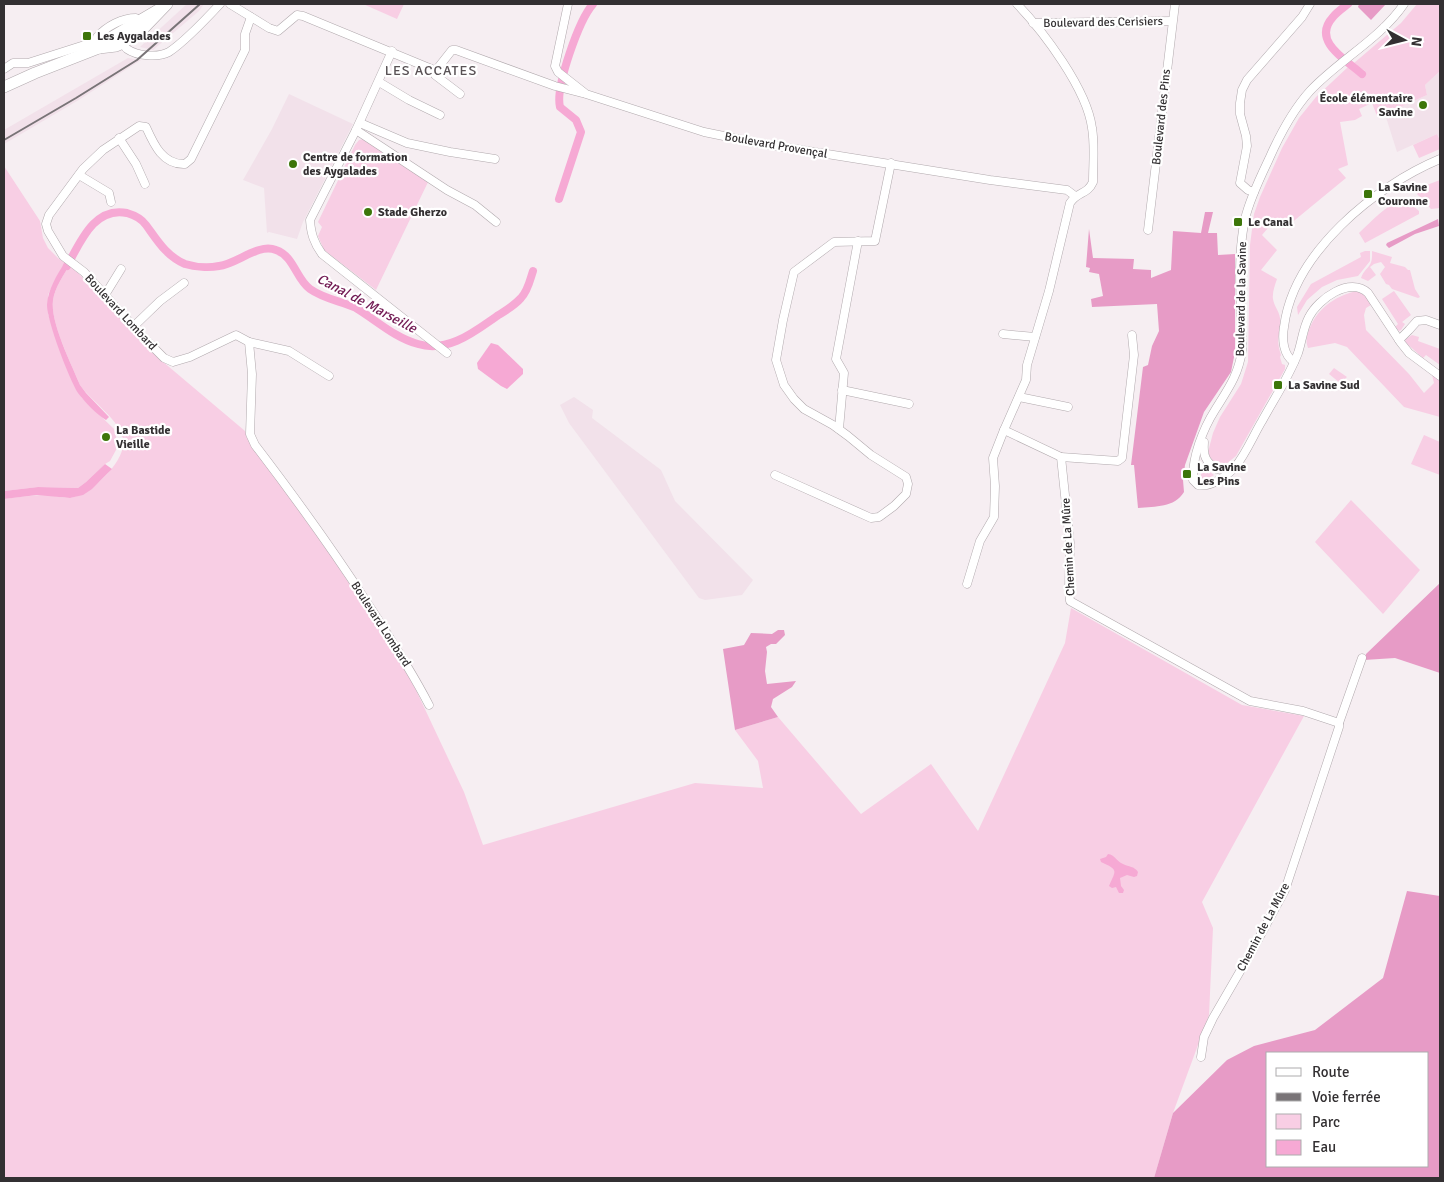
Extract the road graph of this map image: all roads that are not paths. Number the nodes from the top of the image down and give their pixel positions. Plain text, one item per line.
1 (167, 4) edge
2 (220, 4) edge
3 (230, 4) edge
4 (568, 4) edge
5 (1016, 4) edge
6 (1175, 4) edge
7 (1310, 4) edge
8 (1404, 4) edge
9 (251, 17) junction
10 (139, 20) junction
11 (1172, 21) junction
12 (1033, 23) junction
13 (112, 37) junction
14 (123, 43) junction
15 (98, 44) junction
16 (392, 51) junction
17 (4, 69) edge
18 (434, 70) junction
19 (379, 82) junction
20 (4, 86) edge
21 (569, 86) junction
22 (460, 94) dead end
23 (440, 115) dead end
24 (358, 126) junction
25 (119, 138) junction
26 (495, 159) dead end
27 (1440, 159) edge
28 (891, 163) junction
29 (79, 175) junction
30 (145, 184) dead end
31 (1254, 192) junction
32 (1075, 196) junction
33 (111, 202) dead end
34 (496, 222) dead end
35 (1148, 230) dead end
36 (858, 241) junction
37 (122, 269) dead end
38 (184, 283) dead end
39 (105, 295) junction
40 (1440, 325) edge
41 (134, 327) junction
42 (1003, 334) dead end
43 (1132, 335) dead end
44 (1035, 337) junction
45 (1399, 340) junction
46 (250, 342) junction
47 (447, 353) dead end
48 (1294, 362) junction
49 (329, 376) dead end
50 (1440, 376) edge
51 (842, 390) junction
52 (1019, 397) junction
53 (909, 404) dead end
54 (1068, 407) dead end
55 (839, 429) junction
56 (1004, 430) junction
57 (1204, 434) junction
58 (1062, 457) junction
59 (1236, 466) junction
60 (775, 475) dead end
61 (967, 584) dead end
62 (1362, 658) dead end
63 (429, 705) dead end
64 (1339, 723) junction
65 (1201, 1057) dead end

1 - 10 main road
1 - 14 main road
2 - 14 street
3 - 9 street
4 - 21 street, Boulevard Provençal
5 - 12 street
6 - 11 street, Boulevard des Pins
7 - 31 street
8 - 31 street, Boulevard de la Savine
9 - 16 street
9 - 25 street, Boulevard Lombard
10 - 13 main road
10 - 14 street
10 - 15 street
11 - 12 street, Boulevard des Cerisiers
11 - 35 street, Boulevard des Pins
12 - 32 street
13 - 14 street
13 - 15 main road
14 - 15 main road
15 - 17 street
15 - 20 main road
16 - 18 street
16 - 19 street
18 - 21 street
18 - 22 street
19 - 23 street
19 - 24 street
21 - 28 street, Boulevard Provençal
24 - 26 street
24 - 34 street
24 - 47 street
25 - 29 street, Boulevard Lombard
25 - 30 street
27 - 48 street
28 - 32 street, Boulevard Provençal
28 - 36 street
29 - 33 street
29 - 39 street, Boulevard Lombard
31 - 57 street, Boulevard de la Savine
32 - 44 street
36 - 51 street
36 - 55 street
37 - 39 street
38 - 41 street
39 - 41 street, Boulevard Lombard
40 - 45 street
41 - 46 street, Boulevard Lombard
42 - 44 street
43 - 58 street
44 - 52 street
45 - 48 street
45 - 50 street
46 - 49 street
46 - 63 street, Boulevard Lombard
48 - 59 street
51 - 53 street
51 - 55 street
52 - 54 street
52 - 56 street
55 - 60 street
56 - 58 street
56 - 61 street
57 - 59 street, Boulevard de la Savine
57 - 59 street, Boulevard de la Savine
58 - 64 street, Chemin de La Mûre
62 - 64 street
64 - 65 street, Chemin de La Mûre

